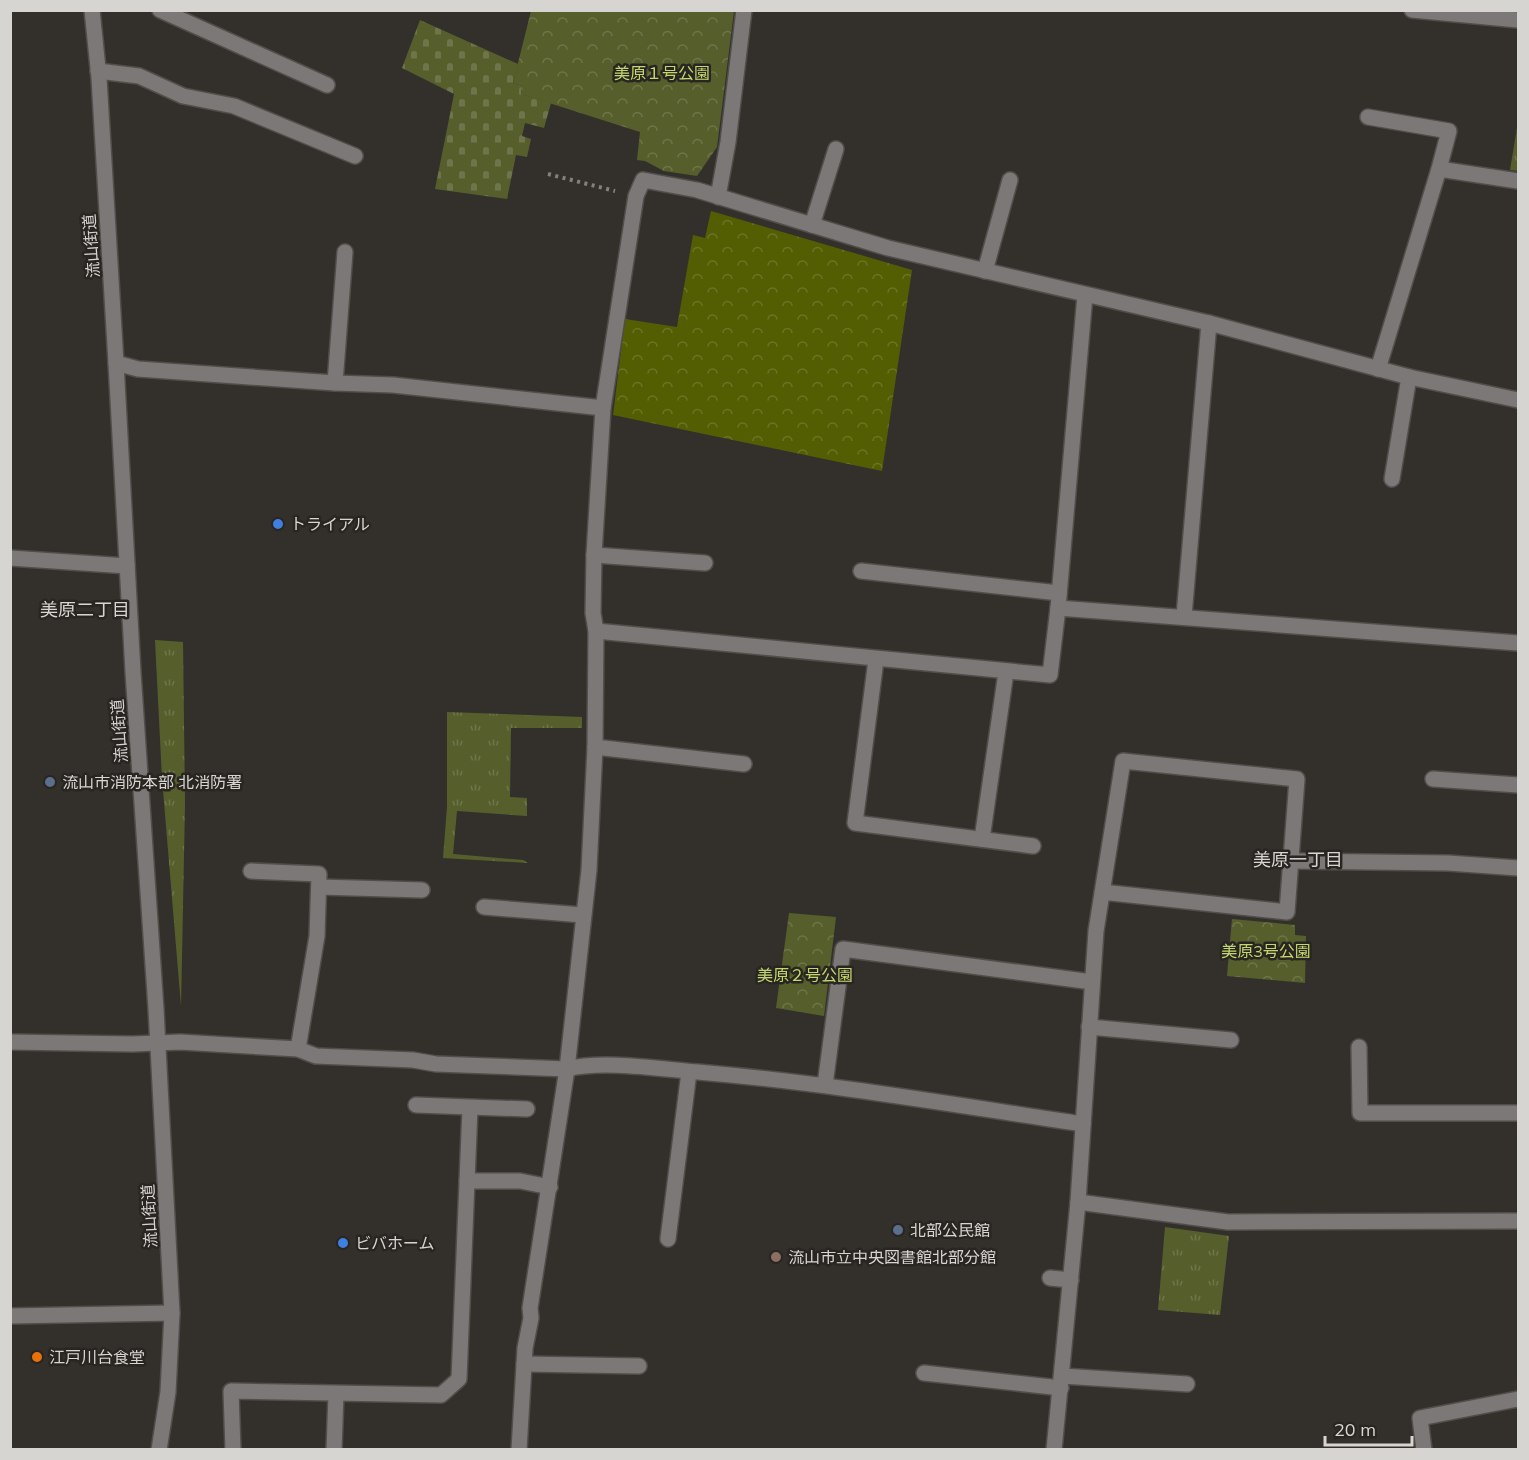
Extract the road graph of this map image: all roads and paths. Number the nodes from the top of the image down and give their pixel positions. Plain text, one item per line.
1 (92, 10) edge
2 (160, 10) edge
3 (744, 10) edge
4 (1412, 10) edge
5 (1518, 20) edge
6 (98, 71) junction
7 (327, 85) dead end
8 (1368, 117) dead end
9 (836, 149) dead end
10 (355, 156) dead end
11 (1439, 169) junction
12 (548, 174) dead end
13 (1010, 180) dead end
14 (1518, 181) edge
15 (636, 196) junction
16 (718, 197) junction
17 (812, 225) junction
18 (345, 252) dead end
19 (985, 271) junction
20 (1085, 295) junction
21 (1209, 323) junction
22 (116, 363) junction
23 (1378, 369) junction
24 (1409, 377) junction
25 (335, 383) junction
26 (1518, 400) edge
27 (603, 408) junction
28 (1392, 479) dead end
29 (594, 555) junction
30 (10, 558) edge
31 (705, 563) dead end
32 (127, 566) junction
33 (861, 571) dead end
34 (1059, 601) junction
35 (1184, 616) junction
36 (596, 631) junction
37 (1518, 643) edge
38 (876, 660) junction
39 (1006, 672) junction
40 (595, 747) junction
41 (744, 764) dead end
42 (1433, 779) dead end
43 (1518, 785) edge
44 (982, 839) junction
45 (1032, 846) dead end
46 (1291, 861) junction
47 (1518, 868) edge
48 (251, 871) dead end
49 (319, 887) junction
50 (422, 891) dead end
51 (1102, 892) junction
52 (484, 907) dead end
53 (583, 915) junction
54 (1092, 981) junction
55 (1089, 1027) junction
56 (1231, 1040) dead end
57 (10, 1042) edge
58 (158, 1043) junction
59 (1359, 1047) dead end
60 (298, 1049) junction
61 (567, 1069) junction
62 (690, 1072) junction
63 (825, 1085) junction
64 (416, 1105) dead end
65 (470, 1108) junction
66 (526, 1109) dead end
67 (1518, 1113) edge
68 (1083, 1124) junction
69 (467, 1181) junction
70 (550, 1187) junction
71 (1078, 1202) junction
72 (1518, 1221) edge
73 (668, 1239) dead end
74 (1050, 1278) dead end
75 (1071, 1280) junction
76 (172, 1312) junction
77 (10, 1316) edge
78 (524, 1364) junction
79 (639, 1366) dead end
80 (924, 1373) dead end
81 (1062, 1382) junction
82 (1187, 1384) dead end
83 (336, 1395) junction
84 (1518, 1399) edge
85 (159, 1449) edge
86 (232, 1449) edge
87 (334, 1449) edge
88 (519, 1449) edge
89 (1054, 1449) edge
90 (1424, 1449) edge

1 - 6 street, 流山街道
2 - 7 street
3 - 16 street
4 - 5 street
6 - 10 street
6 - 22 street, 流山街道
8 - 11 street
9 - 17 street
11 - 14 street
11 - 23 street
12 - 15 path
13 - 19 street
15 - 16 street
15 - 27 street
16 - 17 street
17 - 19 street
18 - 25 street
19 - 20 street
20 - 21 street
20 - 34 street
21 - 23 street
21 - 35 street
22 - 25 street
22 - 32 street, 流山街道
23 - 24 street
24 - 26 street
24 - 28 street
25 - 27 street
27 - 29 street
29 - 31 street
29 - 36 street
30 - 32 street
32 - 58 street, 流山街道
33 - 34 street
34 - 35 street
34 - 39 street
35 - 37 street
36 - 38 street
36 - 40 street
38 - 39 street
38 - 44 street
39 - 44 street
40 - 41 street
40 - 53 street
42 - 43 street
44 - 45 street
46 - 47 street
46 - 51 street
46 - 51 street
48 - 49 street
49 - 50 street
49 - 60 street
51 - 54 street
52 - 53 street
53 - 61 street
54 - 55 street
54 - 63 street
55 - 56 street
55 - 68 street
57 - 58 street
58 - 60 street
58 - 76 street, 流山街道
59 - 67 street
60 - 61 street
61 - 62 street
61 - 70 street
62 - 63 street
62 - 73 street
63 - 68 street
64 - 65 street
65 - 66 street
65 - 69 street
68 - 71 street
69 - 70 street
69 - 83 street
70 - 78 street
71 - 72 street
71 - 75 street
74 - 75 street
75 - 81 street
76 - 77 street
76 - 85 street, 流山街道
78 - 79 street
78 - 88 street
80 - 81 street
81 - 82 street
81 - 89 street
83 - 86 street
83 - 87 street
84 - 90 street

